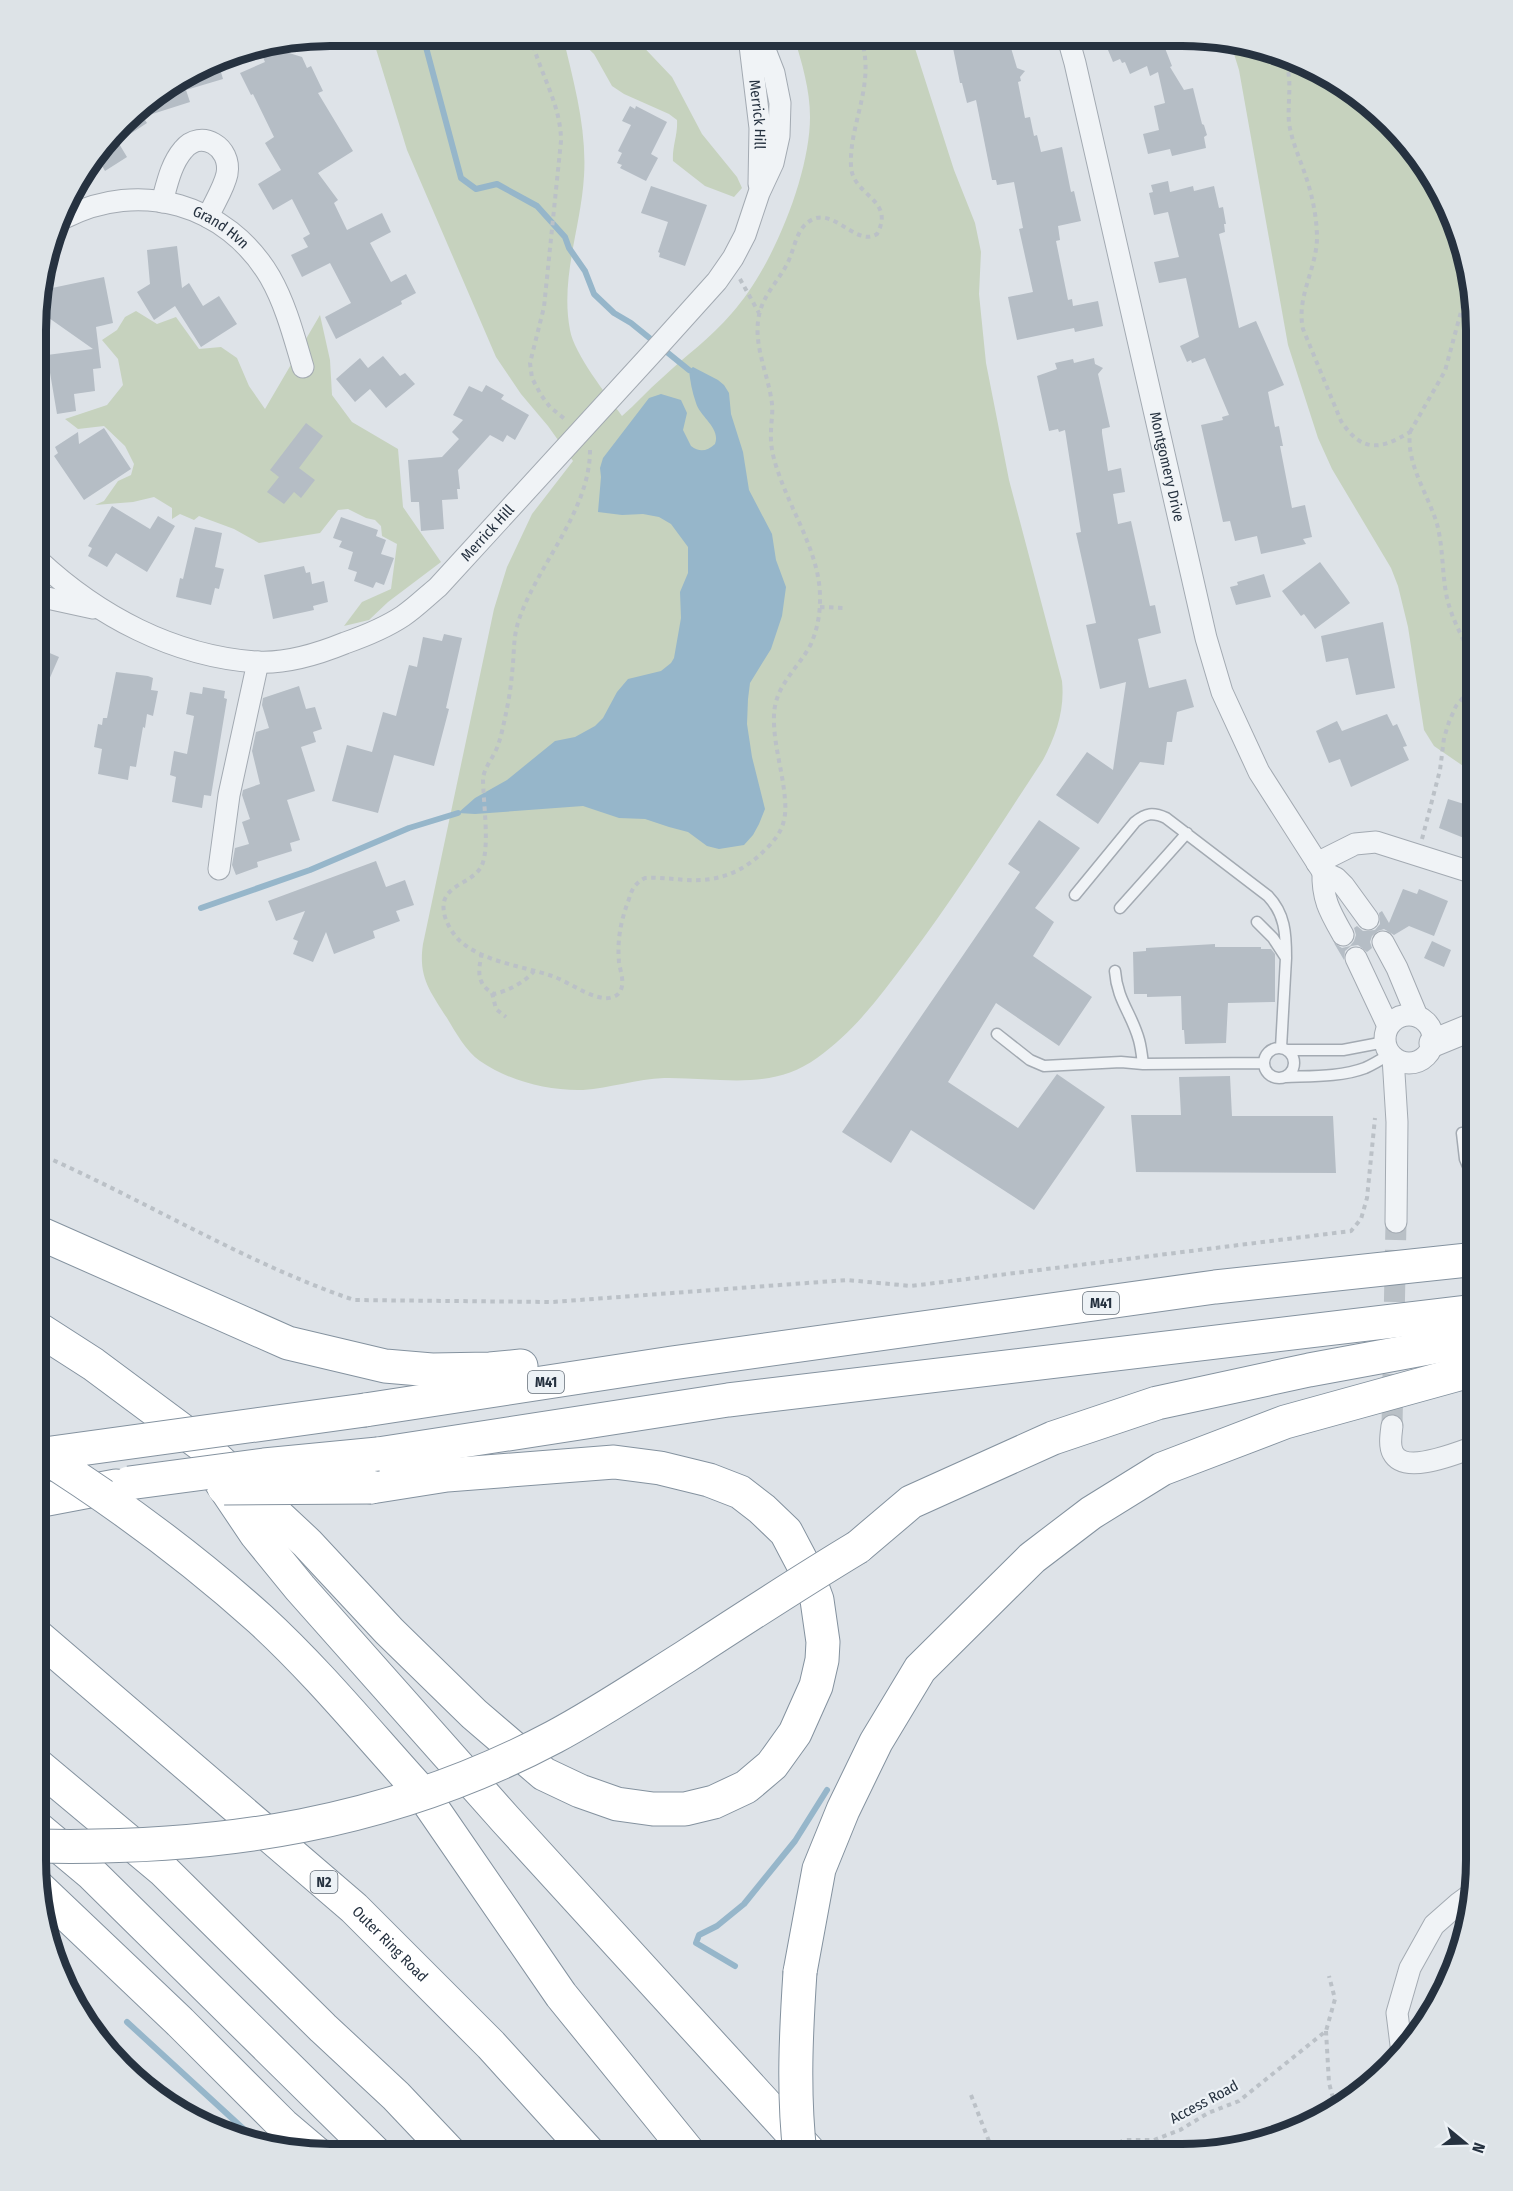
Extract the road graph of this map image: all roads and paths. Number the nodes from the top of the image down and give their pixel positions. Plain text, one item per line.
1 (533, 46) edge
2 (750, 46) edge
3 (763, 46) edge
4 (863, 46) edge
5 (1071, 46) edge
6 (1286, 66) edge
7 (759, 193) junction
8 (162, 201) junction
9 (71, 216) edge
10 (208, 217) junction
11 (728, 265) junction
12 (1465, 302) edge
13 (759, 313) junction
14 (303, 367) dead end
15 (580, 432) junction
16 (1410, 432) junction
17 (46, 566) edge
18 (46, 598) edge
19 (820, 607) junction
20 (845, 608) dead end
21 (102, 611) junction
22 (1466, 641) edge
23 (258, 662) junction
24 (1466, 694) edge
25 (1187, 833) junction
26 (1417, 855) junction
27 (1320, 867) junction
28 (219, 869) dead end
29 (1466, 871) edge
30 (1075, 895) dead end
31 (1119, 908) dead end
32 (1368, 919) dead end
33 (1257, 922) dead end
34 (1343, 935) dead end
35 (1383, 942) dead end
36 (482, 953) junction
37 (1286, 958) junction
38 (1356, 958) dead end
39 (534, 970) junction
40 (1115, 971) dead end
41 (492, 993) junction
42 (506, 1017) dead end
43 (1466, 1026) edge
44 (1426, 1027) junction
45 (997, 1034) dead end
46 (1394, 1048) junction
47 (1284, 1049) junction
48 (1263, 1063) junction
49 (1143, 1064) junction
50 (1286, 1077) junction
51 (1462, 1133) dead end
52 (46, 1157) edge
53 (1466, 1162) edge
54 (1367, 1198) dead end
55 (1396, 1221) tunnel mouth
56 (46, 1236) edge
57 (1466, 1260) edge
58 (1466, 1312) edge
59 (46, 1334) edge
60 (1466, 1341) edge
61 (726, 1356) junction
62 (1466, 1372) edge
63 (1392, 1426) tunnel mouth
64 (202, 1445) junction
65 (1466, 1449) edge
66 (46, 1453) edge
67 (46, 1459) edge
68 (129, 1483) junction
69 (46, 1499) edge
70 (46, 1644) edge
71 (46, 1772) edge
72 (46, 1835) edge
73 (46, 1846) edge
74 (49, 1897) edge
75 (1464, 1900) edge
76 (1329, 1976) dead end
77 (1326, 2031) junction
78 (1401, 2042) edge
79 (971, 2096) dead end
80 (1334, 2101) edge
81 (304, 2143) edge
82 (366, 2144) edge
83 (441, 2144) edge
84 (581, 2144) edge
85 (682, 2144) edge
86 (799, 2144) edge
87 (802, 2144) edge
88 (990, 2144) edge
89 (1115, 2144) edge

1 - 15 path
2 - 7 street, Merrick Hill
3 - 7 street, Merrick Hill
4 - 13 path
5 - 27 street, Montgomery Drive
6 - 16 path
7 - 11 street, Merrick Hill
8 - 9 street, Grand Hvn
8 - 10 street, Grand Hvn
8 - 10 street
10 - 14 street, Grand Hvn
11 - 13 path
11 - 15 street, Merrick Hill
12 - 16 path
13 - 19 path
15 - 23 street, Merrick Hill
15 - 36 path
16 - 22 path
17 - 21 street, Merrick Hill
18 - 21 street, Merrick Hill
19 - 20 path
19 - 39 path
21 - 23 street, Merrick Hill
23 - 28 street
24 - 26 path
25 - 30 lane
25 - 31 lane
25 - 37 lane
26 - 27 street
26 - 29 street
27 - 32 street, Montgomery Drive
27 - 34 street, Montgomery Drive
33 - 37 lane
35 - 44 street
36 - 39 path
36 - 41 path
37 - 47 lane
38 - 46 street
39 - 41 path
40 - 49 lane
41 - 42 path
43 - 44 street
44 - 46 street
44 - 46 street
45 - 49 lane
46 - 47 lane
46 - 50 lane
46 - 55 street
47 - 48 lane
47 - 50 lane
48 - 49 lane
48 - 50 lane
51 - 53 lane
52 - 54 path
56 - 61 highway
57 - 61 highway, M41
58 - 68 highway, bridge
59 - 64 highway
60 - 73 highway, bridge
61 - 66 highway, M41, bridge
62 - 86 highway, bridge
63 - 65 street
64 - 68 highway, bridge
64 - 87 highway
67 - 85 highway, bridge
68 - 69 highway, bridge
70 - 84 highway, Outer Ring Road / N2
71 - 83 highway
72 - 82 highway
74 - 81 highway
75 - 78 street
76 - 77 path
77 - 80 path
77 - 89 path, Access Road
79 - 88 path

